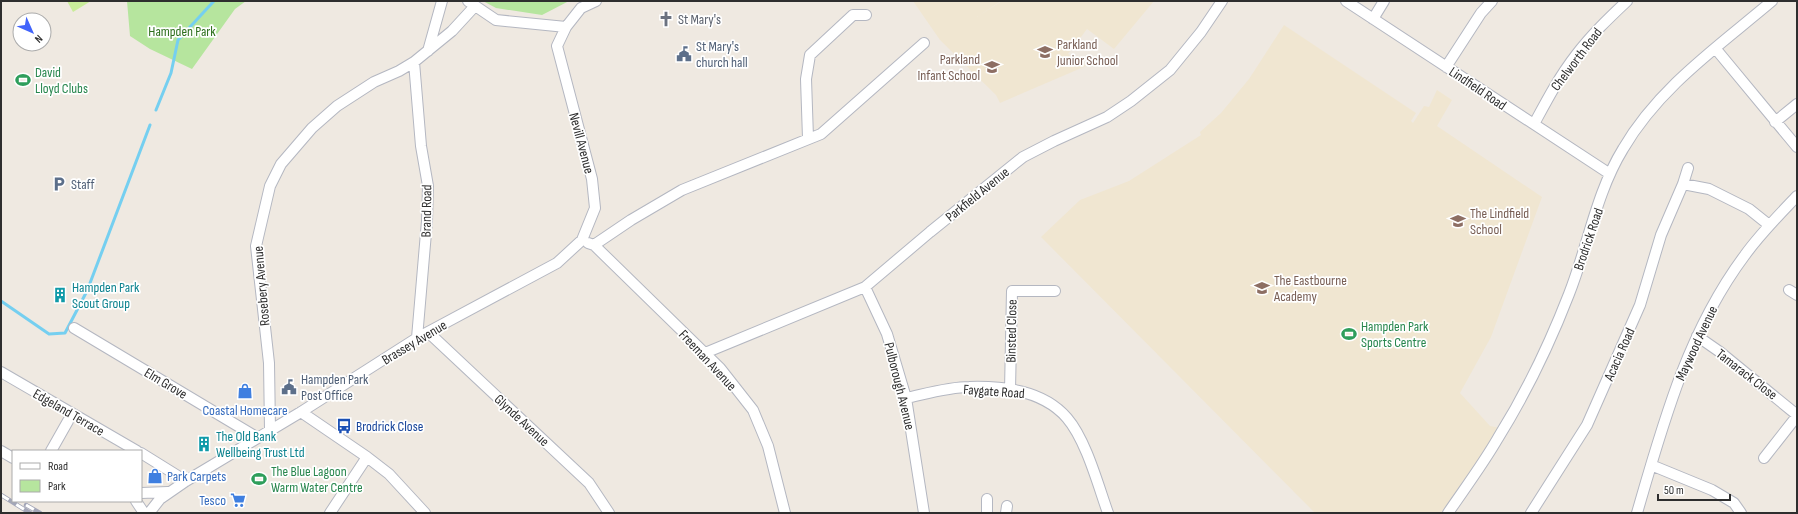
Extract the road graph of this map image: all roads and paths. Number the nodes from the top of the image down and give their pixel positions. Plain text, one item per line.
1 (442, 1) edge
2 (596, 1) edge
3 (1222, 1) edge
4 (1346, 1) edge
5 (1384, 1) edge
6 (1492, 1) edge
7 (1627, 1) edge
8 (1772, 1) edge
9 (472, 4) edge
10 (866, 15) dead end
11 (1373, 19) junction
12 (566, 28) junction
13 (924, 43) dead end
14 (1715, 48) junction
15 (428, 51) junction
16 (414, 62) junction
17 (1446, 67) junction
18 (1797, 104) edge
19 (1775, 122) junction
20 (1534, 124) junction
21 (808, 138) junction
22 (1797, 147) edge
23 (1688, 168) dead end
24 (1610, 174) junction
25 (1683, 184) junction
26 (1797, 196) edge
27 (1769, 225) junction
28 (582, 240) junction
29 (594, 245) junction
30 (865, 286) junction
31 (1055, 291) dead end
32 (74, 328) dead end
33 (428, 332) junction
34 (1697, 336) junction
35 (417, 338) junction
36 (706, 354) junction
37 (1, 372) edge
38 (1010, 390) junction
39 (906, 398) junction
40 (301, 412) junction
41 (1797, 415) edge
42 (68, 421) dead end
43 (270, 430) junction
44 (258, 438) junction
45 (52, 450) edge
46 (135, 450) edge
47 (1, 451) edge
48 (142, 454) edge
49 (367, 456) junction
50 (12, 457) edge
51 (1764, 458) dead end
52 (1651, 465) junction
53 (186, 480) junction
54 (168, 492) junction
55 (142, 493) edge
56 (987, 499) dead end
57 (137, 502) edge
58 (144, 513) edge
59 (149, 513) edge
60 (330, 513) edge
61 (426, 513) edge
62 (609, 513) edge
63 (784, 513) edge
64 (924, 513) edge
65 (987, 513) edge
66 (1108, 513) edge
67 (1448, 513) edge
68 (1531, 513) edge
69 (1637, 513) edge
70 (1741, 513) edge

1 - 15 street
2 - 12 street
3 - 30 street, Parkfield Avenue
4 - 11 street, Lindfield Road
5 - 11 street
6 - 17 street
7 - 20 street, Chelworth Road
8 - 14 street, Brodrick Road
9 - 12 street
9 - 15 street, Rosebery Avenue
10 - 21 street
11 - 17 street, Lindfield Road
12 - 28 street, Nevill Avenue
13 - 21 street
14 - 19 street
14 - 24 street, Brodrick Road
15 - 16 street, Rosebery Avenue
16 - 35 street, Brand Road
16 - 43 street, Rosebery Avenue
17 - 20 street, Lindfield Road
18 - 19 street
19 - 22 street
20 - 24 street, Lindfield Road
21 - 29 street
23 - 25 street, Acacia Road
24 - 67 street, Brodrick Road
25 - 27 street
25 - 68 street, Acacia Road
26 - 27 street, Maywood Avenue
27 - 34 street, Maywood Avenue
28 - 29 street, Freeman Avenue
28 - 33 street, Brassey Avenue
29 - 36 street, Freeman Avenue
30 - 36 street, Parkfield Avenue
30 - 39 street, Pulborough Avenue
31 - 38 street, Binsted Close
32 - 44 street, Elm Grove
33 - 35 street, Brassey Avenue
33 - 62 street, Glynde Avenue
34 - 41 street, Tamarack Close
34 - 52 street, Maywood Avenue
35 - 40 street, Brassey Avenue
36 - 63 street, Freeman Avenue
37 - 46 street, Edgeland Terrace
38 - 39 street, Faygate Road
38 - 66 street, Faygate Road
39 - 64 street, Pulborough Avenue
40 - 43 street, Brassey Avenue
40 - 49 street
41 - 51 street, Tamarack Close
42 - 45 street
43 - 44 street, Brassey Avenue
44 - 53 street, Brassey Avenue
47 - 50 street
48 - 53 street
49 - 60 street
49 - 61 street
52 - 69 street, Maywood Avenue
52 - 70 street
53 - 54 street, Brassey Avenue
54 - 55 street
54 - 59 street, Brassey Avenue
56 - 65 street
57 - 58 street

